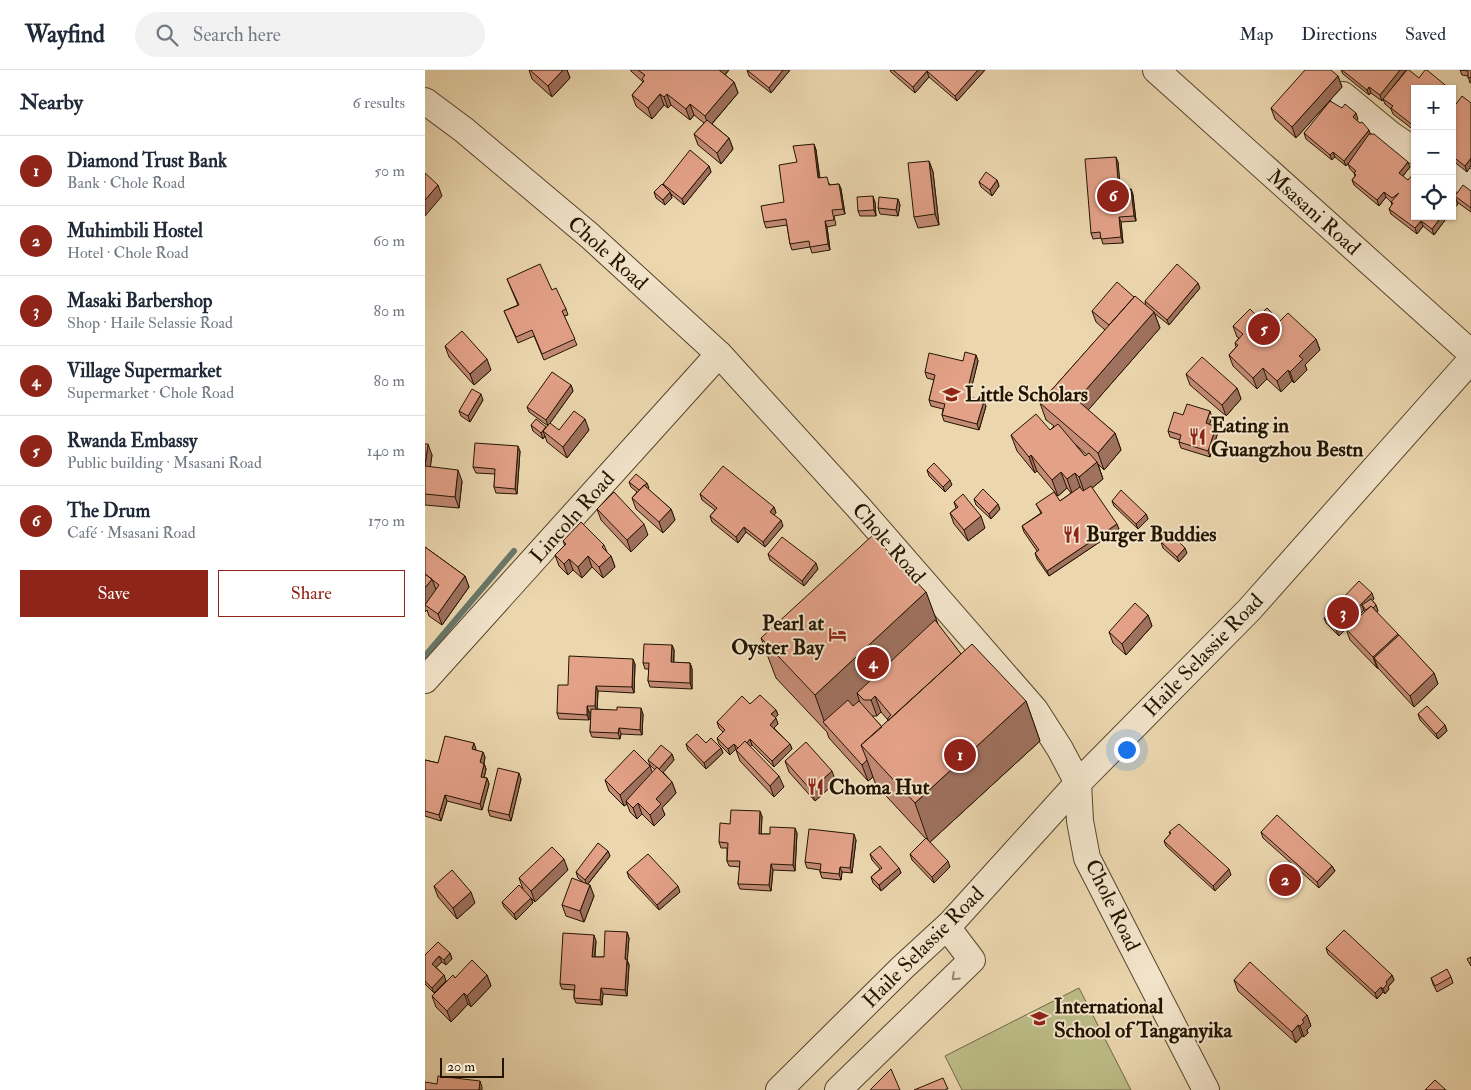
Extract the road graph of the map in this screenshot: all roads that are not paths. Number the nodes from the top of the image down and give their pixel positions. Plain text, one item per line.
1 (1156, 70) edge
2 (1343, 95) dead end
3 (425, 101) edge
4 (1411, 148) edge
5 (1454, 175) edge
6 (1471, 184) edge
7 (1471, 353) edge
8 (719, 354) junction
9 (1471, 360) edge
10 (425, 680) edge
11 (1077, 783) junction
12 (947, 927) junction
13 (779, 1090) edge
14 (838, 1090) edge
15 (1207, 1090) edge

1 - 7 street, Msasani Road
2 - 4 street
3 - 8 street, Chole Road
5 - 6 street
8 - 10 street, Lincoln Road
8 - 11 street, Chole Road
9 - 11 street, Haile Selassie Road
11 - 12 street, Haile Selassie Road
11 - 15 street, Chole Road
12 - 13 street, Haile Selassie Road
12 -> 14 street

